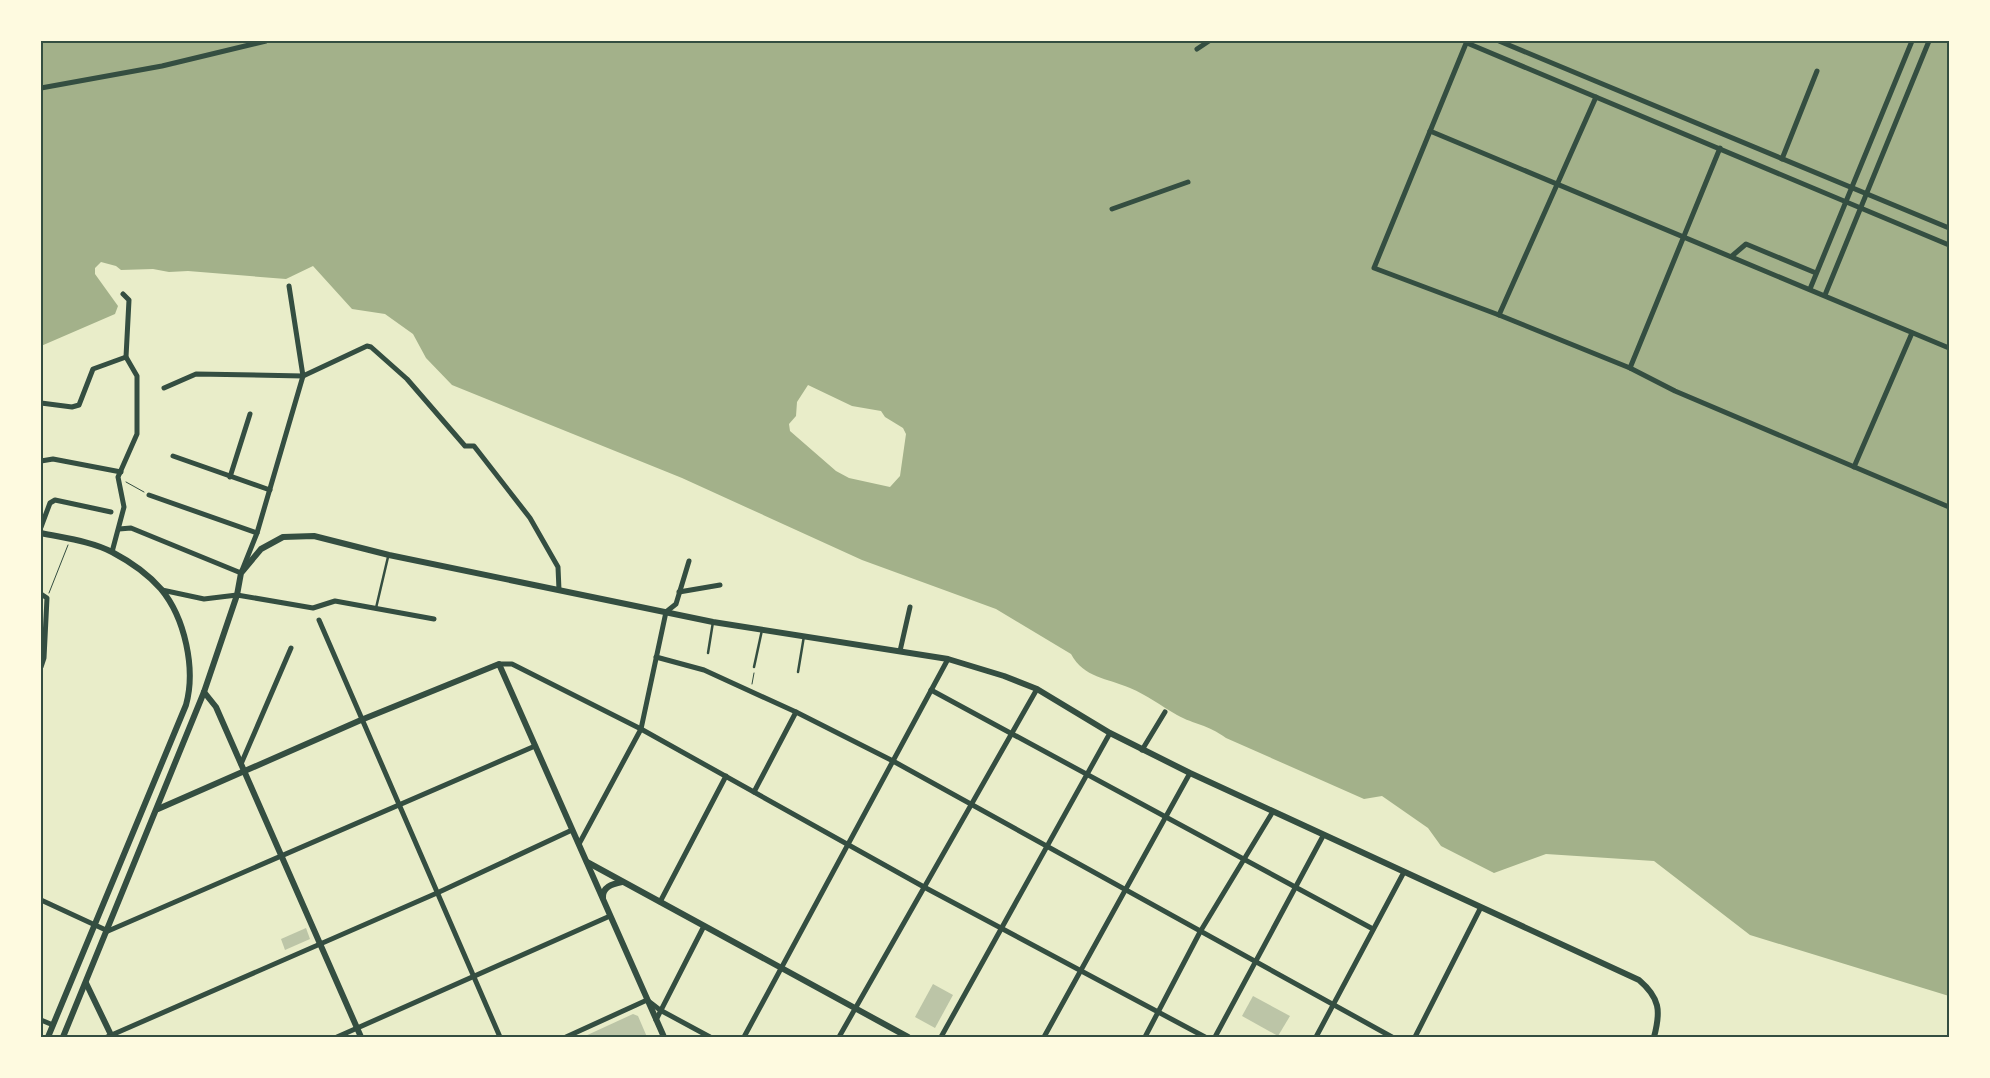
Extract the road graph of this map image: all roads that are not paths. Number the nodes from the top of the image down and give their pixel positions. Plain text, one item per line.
1 (266, 41) edge
2 (1209, 41) edge
3 (1499, 41) edge
4 (1912, 41) edge
5 (1929, 41) edge
6 (1467, 42) edge
7 (1198, 49) dead end
8 (1817, 71) dead end
9 (41, 88) edge
10 (1596, 97) junction
11 (1430, 131) junction
12 (1720, 148) junction
13 (1782, 159) junction
14 (1188, 182) dead end
15 (1557, 184) junction
16 (1852, 188) junction
17 (1868, 194) junction
18 (1846, 202) junction
19 (1862, 208) junction
20 (1112, 209) dead end
21 (1949, 228) edge
22 (1685, 237) junction
23 (1949, 245) edge
24 (1732, 256) junction
25 (1816, 273) junction
26 (289, 286) dead end
27 (1810, 289) junction
28 (122, 294) dead end
29 (1825, 295) junction
30 (1499, 315) junction
31 (1912, 333) junction
32 (1949, 348) edge
33 (126, 357) junction
34 (1630, 368) junction
35 (303, 376) junction
36 (164, 388) dead end
37 (41, 403) edge
38 (250, 414) dead end
39 (173, 456) dead end
40 (41, 460) edge
41 (1854, 467) junction
42 (119, 474) junction
43 (230, 477) junction
44 (270, 490) junction
45 (149, 495) road end
46 (1949, 507) edge
47 (111, 512) dead end
48 (41, 527) edge
49 (119, 529) junction
50 (41, 532) edge
51 (257, 533) junction
52 (112, 552) junction
53 (389, 554) junction
54 (689, 560) dead end
55 (242, 573) junction
56 (720, 585) dead end
57 (162, 590) junction
58 (559, 590) junction
59 (679, 592) junction
60 (41, 594) edge
61 (237, 595) junction
62 (910, 607) dead end
63 (376, 609) junction
64 (666, 612) junction
65 (434, 619) dead end
66 (319, 620) dead end
67 (713, 622) junction
68 (762, 629) junction
69 (804, 635) junction
70 (291, 648) dead end
71 (900, 651) junction
72 (708, 653) dead end
73 (656, 657) junction
74 (948, 659) junction
75 (499, 664) junction
76 (41, 667) edge
77 (754, 668) road end
78 (798, 672) dead end
79 (191, 688) junction
80 (1037, 689) junction
81 (931, 690) junction
82 (204, 692) junction
83 (796, 712) junction
84 (1165, 712) dead end
85 (362, 720) junction
86 (641, 729) junction
87 (1012, 733) junction
88 (1110, 733) junction
89 (535, 746) junction
90 (1142, 750) junction
91 (893, 761) junction
92 (241, 765) junction
93 (244, 773) junction
94 (1190, 773) junction
95 (1087, 774) junction
96 (726, 776) junction
97 (754, 792) junction
98 (971, 805) junction
99 (400, 806) junction
100 (158, 809) junction
101 (1272, 812) junction
102 (1166, 817) junction
103 (572, 830) junction
104 (1323, 836) junction
105 (578, 844) junction
106 (848, 844) junction
107 (1047, 846) junction
108 (282, 856) junction
109 (1245, 860) junction
110 (586, 861) junction
111 (1404, 872) junction
112 (622, 882) junction
113 (924, 887) junction
114 (1296, 887) junction
115 (1125, 891) junction
116 (437, 893) junction
117 (41, 900) edge
118 (660, 902) junction
119 (605, 904) junction
120 (1480, 909) junction
121 (610, 916) junction
122 (95, 926) junction
123 (704, 926) junction
124 (1002, 927) junction
125 (1373, 929) junction
126 (108, 931) junction
127 (1200, 932) junction
128 (319, 943) junction
129 (1256, 962) junction
130 (782, 968) junction
131 (1082, 970) junction
132 (475, 977) junction
133 (86, 983) junction
134 (647, 1000) junction
135 (1333, 1004) junction
136 (855, 1008) junction
137 (660, 1010) junction
138 (1159, 1011) junction
139 (41, 1020) edge
140 (656, 1020) junction
141 (53, 1025) junction
142 (357, 1028) junction
143 (110, 1036) edge
144 (48, 1037) edge
145 (63, 1037) edge
146 (337, 1037) edge
147 (361, 1037) edge
148 (500, 1037) edge
149 (566, 1037) edge
150 (664, 1037) edge
151 (710, 1037) edge
152 (744, 1037) edge
153 (839, 1037) edge
154 (908, 1037) edge
155 (941, 1037) edge
156 (1044, 1037) edge
157 (1146, 1037) edge
158 (1205, 1037) edge
159 (1215, 1037) edge
160 (1316, 1037) edge
161 (1392, 1037) edge
162 (1415, 1037) edge
163 (1654, 1037) edge

1 - 9 street
2 - 7 street
3 - 13 street
4 - 16 street
5 - 17 street
6 - 10 street
6 - 11 street
8 - 13 street
10 - 12 street
10 - 15 street
11 - 15 street
11 - 30 street
12 - 18 street
12 - 22 street
13 - 16 street
14 - 20 street
15 - 22 street
15 - 30 street
16 - 17 street
16 - 18 street
17 - 19 street
17 - 21 street
18 - 19 street
18 - 25 street
19 - 23 street
19 - 29 street
22 - 24 street
22 - 34 street
24 - 25 street
24 - 27 street
25 - 27 street
26 - 35 street
27 - 29 street
28 - 33 street
29 - 31 street
30 - 34 street
31 - 32 street
31 - 41 street
33 - 37 street
33 - 42 street
34 - 41 street
35 - 36 street
35 - 44 street
35 - 58 street
38 - 43 street
39 - 43 street
40 - 42 street
41 - 46 street
42 - 49 street
43 - 44 street
44 - 51 street
45 - 51 street
47 - 48 street
49 - 52 street
49 - 55 street
50 - 52 street
51 - 55 street
52 - 57 street
53 - 55 street
53 - 58 street
53 - 63 lane
54 - 59 street
55 - 61 street
56 - 59 street
57 - 61 street
57 - 79 street
58 - 64 street
59 - 64 street
60 - 76 street
61 - 63 street
61 - 82 street
62 - 71 street
63 - 65 street
64 - 67 street
64 - 73 street
66 - 85 street
67 - 68 street
67 - 72 lane
68 - 69 street
68 - 77 lane
69 - 71 street
69 - 78 lane
70 - 92 street
71 - 74 street
73 - 83 street
73 - 86 street
74 - 80 street
74 - 81 street
75 - 85 street
75 - 86 street
75 - 89 street
79 - 82 street
79 - 122 street
80 - 87 street
80 - 88 street
81 - 87 street
81 - 91 street
82 - 92 street
82 - 100 street
83 - 91 street
83 - 97 street
84 - 90 street
85 - 93 street
85 - 99 street
86 - 96 street
86 - 105 street
87 - 95 street
87 - 98 street
88 - 90 street
88 - 95 street
89 - 99 street
89 - 103 street
90 - 94 street
91 - 98 street
91 - 106 street
92 - 93 street
93 - 100 street
93 - 108 street
94 - 101 street
94 - 102 street
95 - 102 street
95 - 107 street
96 - 97 street
96 - 118 street
97 - 106 street
98 - 107 street
98 - 113 street
99 - 108 street
99 - 116 street
100 - 126 street
101 - 104 street
101 - 109 street
102 - 109 street
102 - 115 street
103 - 105 street
103 - 116 street
104 - 111 street
104 - 114 street
105 - 110 street
106 - 113 street
106 - 130 street
107 - 115 street
107 - 124 street
108 - 126 street
108 - 128 street
109 - 114 street
109 - 127 street
110 - 112 street
110 - 119 street
111 - 120 street
111 - 125 street
112 - 118 street
112 - 119 street
113 - 124 street
113 - 136 street
114 - 125 street
114 - 129 street
115 - 127 street
115 - 131 street
116 - 128 street
116 - 132 street
117 - 122 street
118 - 123 street
119 - 121 street
120 - 162 street
120 - 163 street
121 - 132 street
121 - 134 street
122 - 126 street
122 - 141 street
123 - 130 street
123 - 137 street
124 - 131 street
124 - 155 street
125 - 135 street
126 - 133 street
127 - 129 street
127 - 138 street
128 - 142 street
128 - 143 street
129 - 135 street
129 - 159 street
130 - 136 street
130 - 152 street
131 - 138 street
131 - 156 street
132 - 142 street
132 - 148 street
133 - 143 street
133 - 145 street
134 - 137 street
134 - 140 street
134 - 149 street
135 - 160 street
135 - 161 street
136 - 153 street
136 - 154 street
137 - 140 street
137 - 151 street
138 - 157 street
138 - 158 street
139 - 141 street
140 - 150 street
141 - 144 street
142 - 146 street
142 - 147 street

